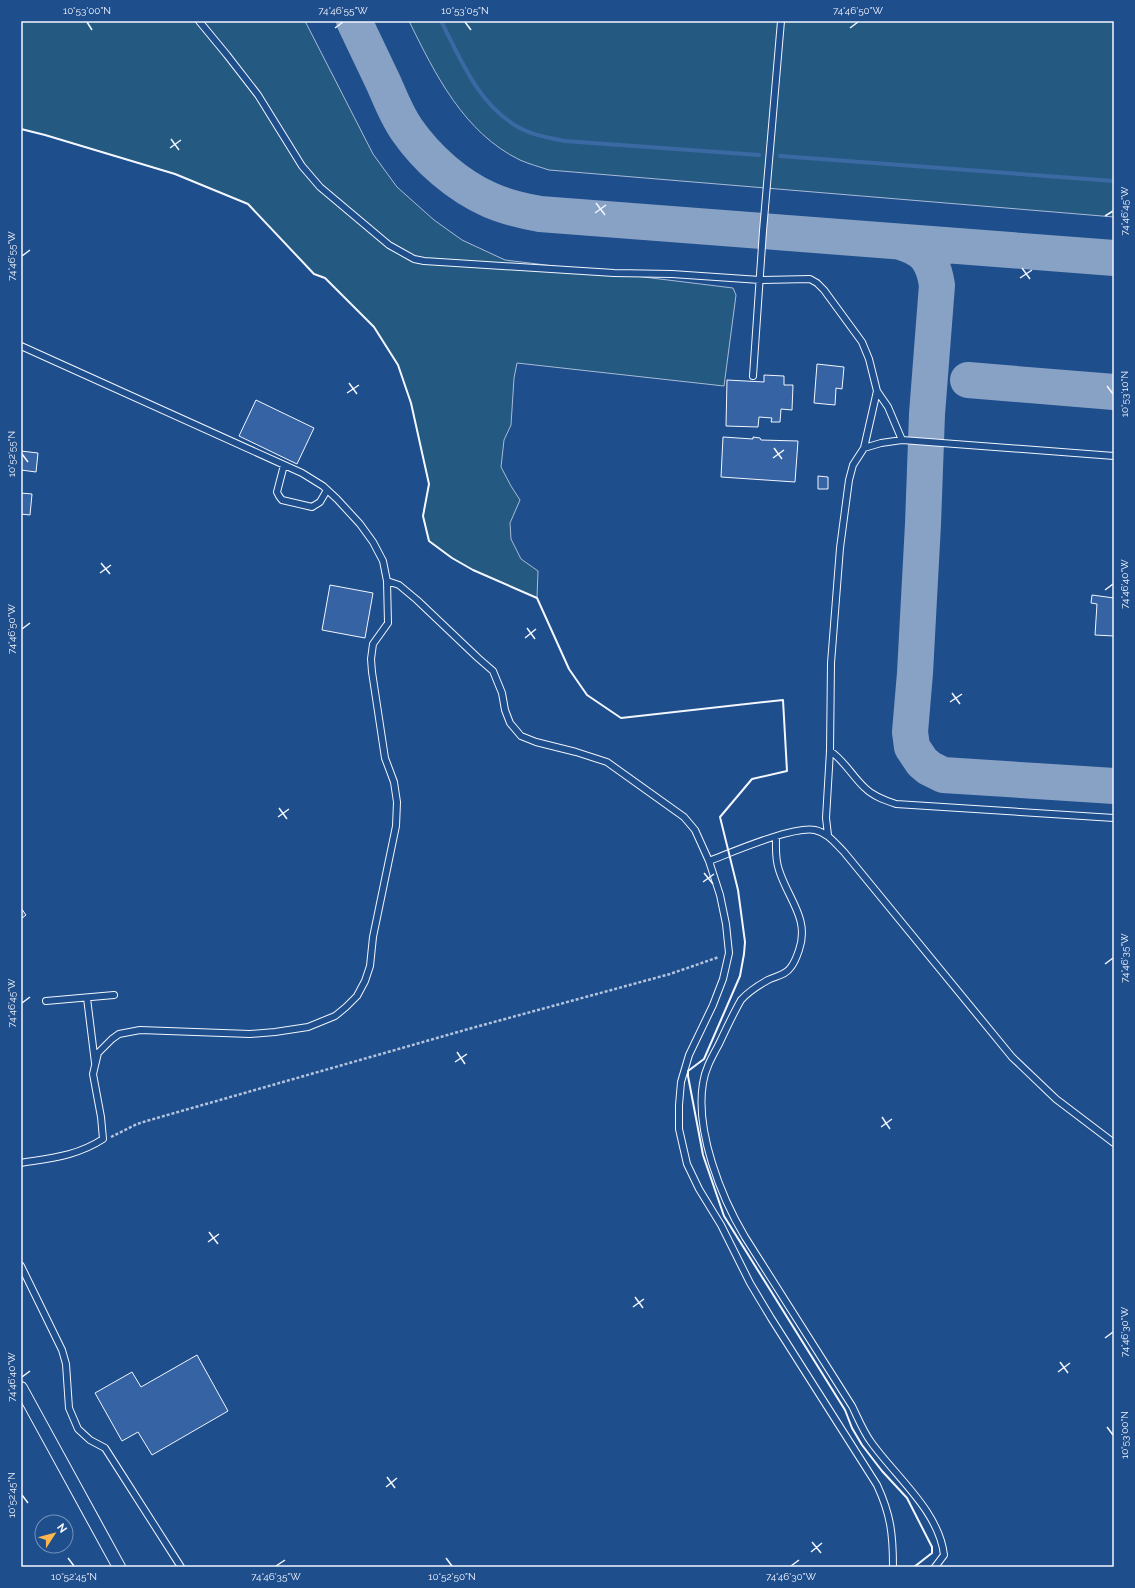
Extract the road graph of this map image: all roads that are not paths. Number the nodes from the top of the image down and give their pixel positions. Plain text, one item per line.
1 (199, 21) edge
2 (781, 21) edge
3 (760, 280) junction
4 (21, 346) edge
5 (753, 376) dead end
6 (877, 391) junction
7 (902, 440) junction
8 (864, 448) junction
9 (1114, 456) edge
10 (284, 465) junction
11 (327, 490) junction
12 (387, 581) junction
13 (830, 751) junction
14 (1114, 818) edge
15 (828, 836) junction
16 (776, 837) junction
17 (709, 861) junction
18 (114, 995) dead end
19 (87, 998) junction
20 (46, 1001) dead end
21 (95, 1064) junction
22 (1114, 1143) edge
23 (21, 1163) edge
24 (21, 1266) edge
25 (21, 1388) edge
26 (119, 1567) edge
27 (181, 1567) edge
28 (893, 1567) edge
29 (935, 1567) edge

1 - 3 lane
2 - 3 lane
3 - 5 lane
3 - 6 lane
4 - 10 lane
6 - 7 lane
6 - 8 lane
7 - 8 lane
7 - 9 lane
8 - 13 lane
10 - 11 lane
10 - 11 lane
11 - 12 lane
12 - 17 lane
12 - 21 lane
13 - 14 lane
13 - 15 lane
15 - 16 lane
15 - 22 lane
16 - 17 lane
16 - 29 lane
17 - 28 lane
18 - 19 lane
19 - 20 lane
19 - 21 lane
21 - 23 lane
24 - 27 lane
25 - 26 street

